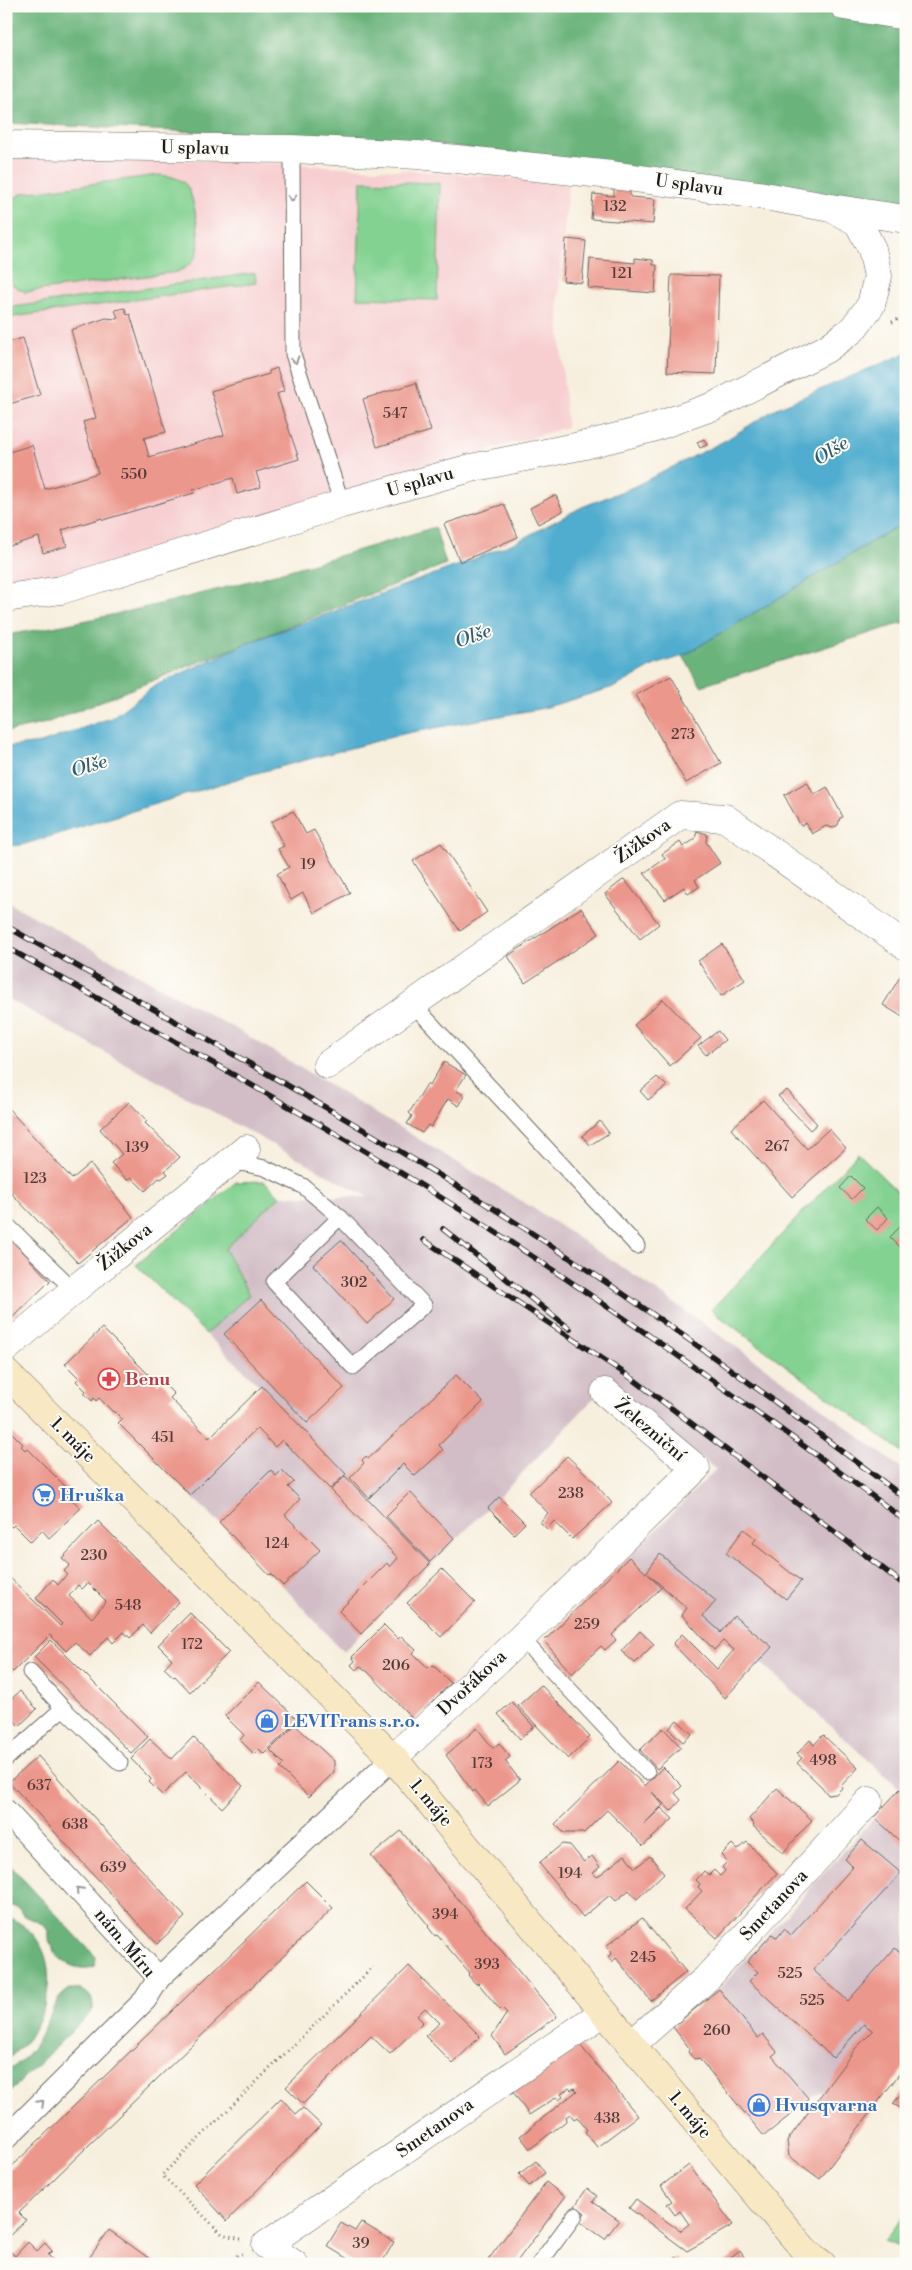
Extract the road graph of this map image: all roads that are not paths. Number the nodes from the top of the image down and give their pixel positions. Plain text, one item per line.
1 (844, 6) edge
2 (906, 16) edge
3 (6, 144) edge
4 (292, 149) junction
5 (831, 208) junction
6 (906, 219) edge
7 (342, 504) junction
8 (6, 598) edge
9 (906, 946) edge
10 (412, 1003) junction
11 (327, 1065) dead end
12 (239, 1155) joint
13 (340, 1217) junction
14 (6, 1224) edge
15 (637, 1246) dead end
16 (74, 1290) junction
17 (6, 1348) edge
18 (6, 1373) edge
19 (605, 1392) dead end
20 (696, 1468) joint
21 (521, 1638) junction
22 (30, 1672) dead end
23 (62, 1708) junction
24 (393, 1758) junction
25 (6, 1759) edge
26 (120, 1763) dead end
27 (647, 1772) dead end
28 (869, 1801) dead end
29 (6, 1811) edge
30 (159, 1978) junction
31 (604, 2012) junction
32 (631, 2045) junction
33 (6, 2138) edge
34 (575, 2215) dead end
35 (294, 2264) edge
36 (539, 2264) edge
37 (822, 2264) edge

1 - 2 street
3 - 4 street, U splavu
4 - 5 street, U splavu
4 -> 7 lane
5 - 6 street, U splavu
5 - 7 street, U splavu
7 - 8 street, U splavu
9 - 10 street, Žižkova
10 - 11 street, Žižkova
10 - 15 lane
12 - 13 lane
12 - 16 street, Žižkova
13 - 13 lane
14 - 16 lane
16 - 17 street, Žižkova
18 - 24 main road, 1. máje
19 - 20 street, Železniční
20 - 21 street, Dvořákova
21 - 24 street, Dvořákova
21 - 27 lane
22 - 23 lane
23 - 25 lane
23 - 26 lane
24 - 30 street, Dvořákova
24 - 31 main road, 1. máje
28 - 32 street, Smetanova
30 -> 29 street, nám. Míru
33 -> 30 street, nám. Míru
31 - 32 main road, 1. máje
31 - 35 street, Smetanova
32 - 37 main road, 1. máje
34 - 36 lane

